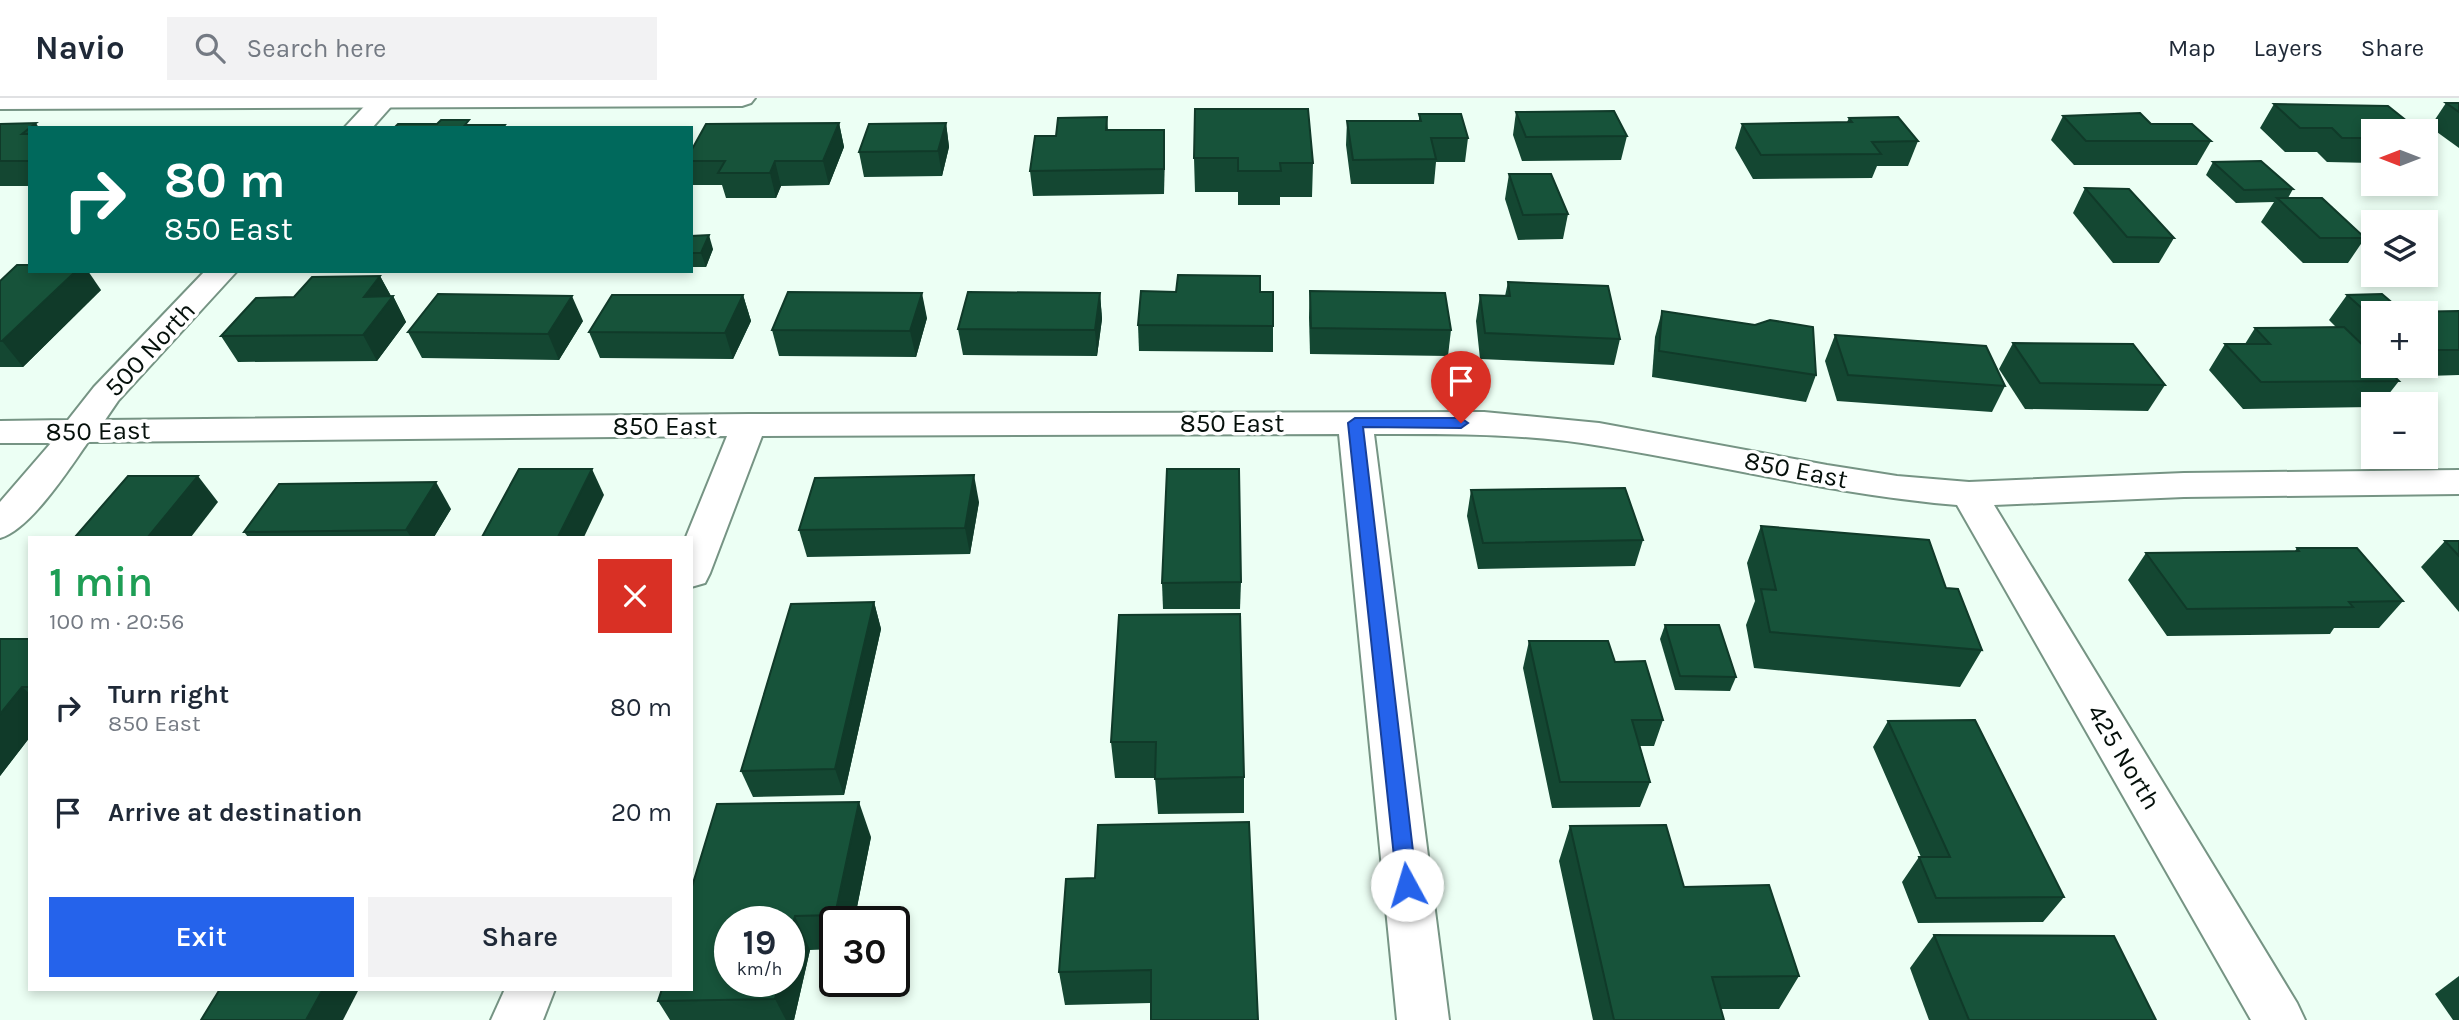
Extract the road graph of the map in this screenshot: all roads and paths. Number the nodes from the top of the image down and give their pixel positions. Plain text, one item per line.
1 (742, 98) edge
2 (0, 101) edge
3 (383, 101) junction
4 (359, 126) edge
5 (220, 273) edge
6 (1355, 423) junction
7 (749, 425) junction
8 (79, 431) junction
9 (0, 432) edge
10 (2459, 482) edge
11 (1969, 494) junction
12 (0, 525) edge
13 (693, 568) edge
14 (529, 991) edge
15 (517, 1020) edge
16 (1423, 1020) edge
17 (2279, 1020) edge

1 - 3 street
2 - 3 street
3 - 4 street
5 - 8 street, 500 North
6 - 7 street, 850 East
6 - 11 street, 850 East
6 - 16 street
7 - 8 street, 850 East
7 - 13 street
8 - 9 street, 850 East
8 - 12 street, 500 North
10 - 11 street, 850 East
11 - 17 street, 425 North
14 - 15 street

